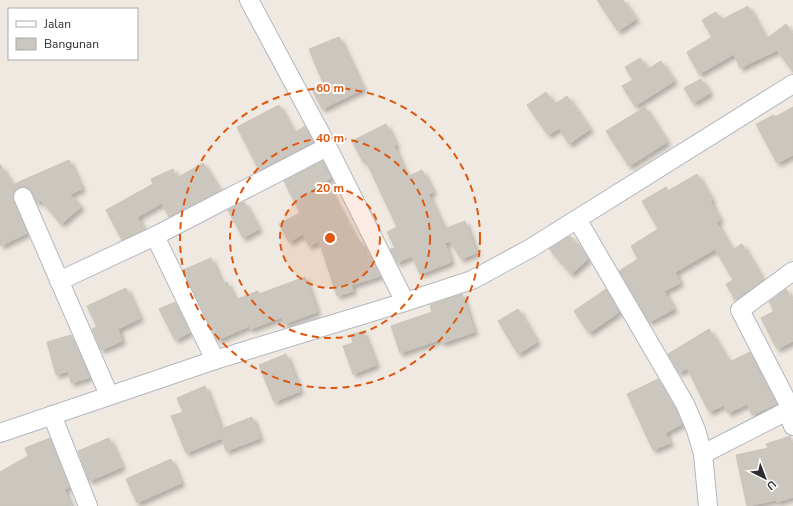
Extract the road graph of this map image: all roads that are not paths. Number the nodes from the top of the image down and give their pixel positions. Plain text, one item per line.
1 (249, 0) edge
2 (793, 84) edge
3 (327, 147) junction
4 (23, 197) dead end
5 (577, 219) junction
6 (155, 236) junction
7 (793, 271) edge
8 (59, 281) junction
9 (405, 302) junction
10 (215, 360) junction
11 (110, 395) junction
12 (52, 415) junction
13 (790, 418) edge
14 (0, 433) edge
15 (702, 454) junction
16 (88, 506) edge
17 (708, 506) edge

1 - 3 street
2 - 5 street
3 - 6 street
3 - 9 street
4 - 8 street
5 - 9 street
5 - 15 street
6 - 8 street
6 - 10 street
7 - 13 street
8 - 11 street
9 - 10 street
10 - 11 street
11 - 12 street
12 - 14 street
12 - 16 street
13 - 15 street
15 - 17 street

